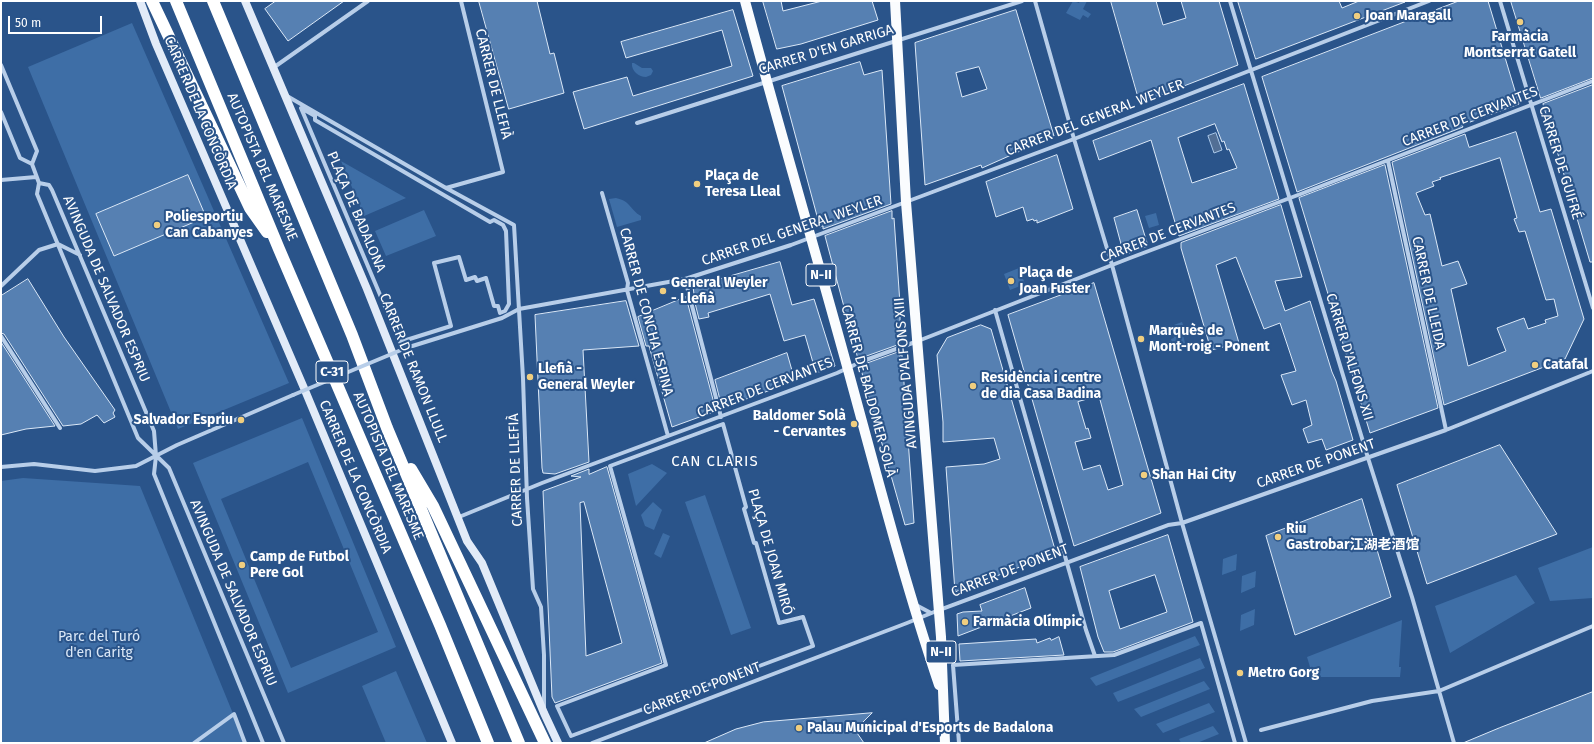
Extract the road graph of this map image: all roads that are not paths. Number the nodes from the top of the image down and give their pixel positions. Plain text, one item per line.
1 (140, 1) edge
2 (152, 1) edge
3 (176, 1) edge
4 (213, 1) edge
5 (245, 1) edge
6 (368, 1) edge
7 (462, 1) edge
8 (745, 1) edge
9 (895, 1) edge
10 (1022, 1) edge
11 (1035, 1) edge
12 (1230, 1) edge
13 (1429, 1) edge
14 (1500, 1) edge
15 (898, 39) junction
16 (1, 65) edge
17 (273, 68) junction
18 (1250, 71) junction
19 (766, 81) junction
20 (1593, 81) edge
21 (285, 95) junction
22 (1531, 105) junction
23 (1, 112) edge
24 (315, 116) joint
25 (636, 123) dead end
26 (1074, 139) junction
27 (1388, 161) junction
28 (32, 164) junction
29 (36, 177) junction
30 (1, 180) edge
31 (39, 183) junction
32 (446, 188) junction
33 (602, 193) dead end
34 (1289, 199) junction
35 (906, 202) junction
36 (514, 225) joint
37 (810, 237) junction
38 (58, 244) junction
39 (279, 249) junction
40 (80, 255) junction
41 (1112, 265) junction
42 (685, 279) junction
43 (1, 286) edge
44 (627, 290) junction
45 (1593, 308) edge
46 (519, 310) junction
47 (995, 310) junction
48 (1, 336) edge
49 (918, 341) junction
50 (847, 368) junction
51 (1593, 371) edge
52 (721, 417) junction
53 (60, 428) dead end
54 (387, 428) junction
55 (1446, 430) junction
56 (668, 436) junction
57 (156, 456) junction
58 (1368, 458) junction
59 (1, 467) edge
60 (527, 490) junction
61 (459, 517) junction
62 (1182, 523) junction
63 (1067, 562) junction
64 (912, 600) junction
65 (935, 611) junction
66 (918, 619) junction
67 (1593, 626) edge
68 (1095, 656) junction
69 (666, 665) joint
70 (1439, 691) junction
71 (942, 694) junction
72 (544, 713) junction
73 (1261, 730) dead end
74 (194, 743) edge
75 (245, 743) edge
76 (263, 743) edge
77 (284, 743) edge
78 (452, 743) edge
79 (488, 743) edge
80 (519, 743) edge
81 (545, 743) edge
82 (558, 743) edge
83 (592, 743) edge
84 (945, 743) edge
85 (959, 743) edge
86 (1235, 743) edge
87 (1246, 743) edge
88 (1454, 743) edge

1 - 78 street, CARRER DE LA CONCÒRDIA
2 - 39 highway
3 - 39 highway, AUTOPISTA DEL MARESME / C-31
4 - 54 highway, AUTOPISTA DEL MARESME / C-31
5 - 17 street, CARRER DE RAMON LLULL
6 - 17 street
7 - 32 street, CARRER DE LLEFIÀ
8 - 19 main road, CARRER DE BALDOMER SOLÀ / N-II
9 - 15 main road, AVINGUDA D'ALFONS XIII / N-II
10 - 15 street, CARRER D'EN GARRIGA
11 - 26 street
12 - 18 street, CARRER D'ALFONS XII
13 - 18 street, CARRER DEL GENERAL WEYLER
14 - 22 street, CARRER DE GUIFRÉ
15 - 19 street, CARRER D'EN GARRIGA
15 - 35 main road, AVINGUDA D'ALFONS XIII / N-II
16 - 28 street, AVINGUDA DE SALVADOR ESPRIU
17 - 21 street, CARRER DE RAMON LLULL
18 - 26 street, CARRER DEL GENERAL WEYLER
18 - 34 street, CARRER D'ALFONS XII
19 - 25 street, CARRER D'EN GARRIGA
19 - 37 main road, CARRER DE BALDOMER SOLÀ / N-II
20 - 22 street, CARRER DE CERVANTES
21 - 32 street, PLAÇA DE BADALONA
21 - 61 street, CARRER DE RAMON LLULL
22 - 27 street, CARRER DE CERVANTES
22 - 45 street, CARRER DE GUIFRÉ
23 - 28 street
24 - 24 street, PLAÇA DE BADALONA
26 - 35 street, CARRER DEL GENERAL WEYLER
26 - 41 street
27 - 34 street, CARRER DE CERVANTES
27 - 55 street, CARRER DE LLEIDA
28 - 29 street, AVINGUDA DE SALVADOR ESPRIU
29 - 30 street
29 - 31 street, AVINGUDA DE SALVADOR ESPRIU
31 - 38 street, AVINGUDA DE SALVADOR ESPRIU
31 - 40 street, AVINGUDA DE SALVADOR ESPRIU
32 - 36 street, PLAÇA DE BADALONA
33 - 44 street, CARRER DE CONCHA ESPINA
34 - 41 street, CARRER DE CERVANTES
34 - 58 street, CARRER D'ALFONS XII
35 - 37 street, CARRER DEL GENERAL WEYLER
35 - 49 main road, AVINGUDA D'ALFONS XIII / N-II
36 - 46 street, CARRER DE LLEFIÀ
37 - 42 street, CARRER DEL GENERAL WEYLER
37 - 50 main road, CARRER DE BALDOMER SOLÀ / N-II
38 - 40 street
38 - 43 street
38 - 57 street, AVINGUDA DE SALVADOR ESPRIU
39 - 79 highway, AUTOPISTA DEL MARESME / C-31
40 - 57 street, AVINGUDA DE SALVADOR ESPRIU
41 - 47 street, CARRER DE CERVANTES
41 - 62 street
42 - 44 street, CARRER DEL GENERAL WEYLER
42 - 52 street
44 - 46 street, CARRER DEL GENERAL WEYLER
44 - 56 street, CARRER DE CONCHA ESPINA
46 - 57 street, CARRER DEL GENERAL WEYLER, bridge
46 - 60 street, CARRER DE LLEFIÀ
47 - 49 street, CARRER DE CERVANTES
47 - 63 street
48 - 53 street
49 - 50 street, CARRER DE CERVANTES
49 - 65 main road, AVINGUDA D'ALFONS XIII / N-II
50 - 52 street, CARRER DE CERVANTES
50 - 64 main road, CARRER DE BALDOMER SOLÀ / N-II
51 - 55 street, CARRER DE PONENT
52 - 56 street, CARRER DE CERVANTES
54 - 80 highway, AUTOPISTA DEL MARESME / C-31
54 - 81 highway
55 - 58 street, CARRER DE PONENT
56 - 60 street, CARRER DE CERVANTES
57 - 59 street, CARRER DEL GENERAL WEYLER
57 - 76 street, AVINGUDA DE SALVADOR ESPRIU
57 - 77 street, AVINGUDA DE SALVADOR ESPRIU
58 - 62 street, CARRER DE PONENT
58 - 70 street, CARRER D'ALFONS XII
60 - 61 street, CARRER DE CERVANTES
60 - 72 street, CARRER DE LLEFIÀ
61 - 72 street, CARRER DE RAMON LLULL
62 - 63 street, CARRER DE PONENT
62 - 87 street
63 - 65 street, CARRER DE PONENT
63 - 68 street
64 - 65 street
64 - 66 main road, CARRER DE BALDOMER SOLÀ / N-II
65 - 66 street, CARRER DE PONENT
65 - 71 main road, AVINGUDA D'ALFONS XIII / N-II
66 - 71 main road, CARRER DE BALDOMER SOLÀ / N-II
66 - 83 street, CARRER DE PONENT
67 - 70 street
68 - 85 street
68 - 86 street
69 - 69 street, PLAÇA DE JOAN MIRÓ
70 - 73 street
70 - 88 street, CARRER D'ALFONS XII
71 - 84 main road, AVINGUDA D'ALFONS XIII / N-II
72 - 82 street, CARRER DE RAMON LLULL
74 - 75 street

